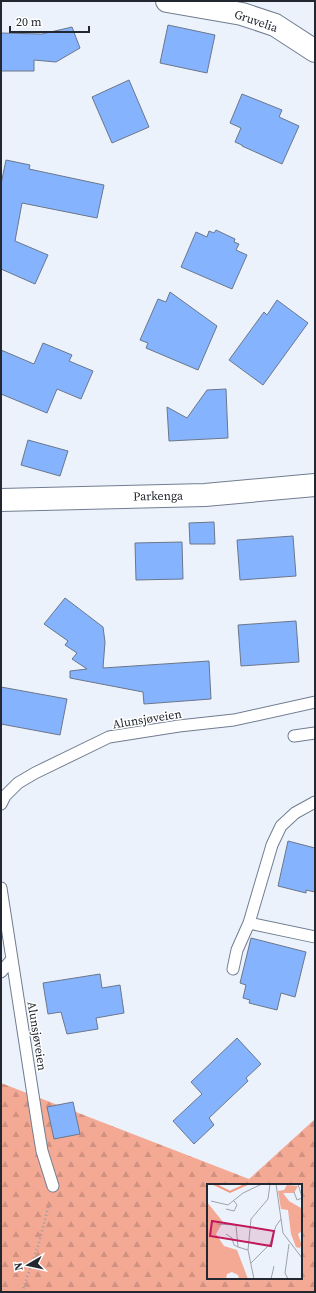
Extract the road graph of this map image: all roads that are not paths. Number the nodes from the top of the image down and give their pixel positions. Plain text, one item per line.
1 (167, 1) edge
2 (315, 51) edge
3 (315, 485) edge
4 (1, 500) edge
5 (315, 702) edge
6 (315, 733) edge
7 (294, 736) dead end
8 (315, 802) edge
9 (1, 804) edge
10 (1, 888) edge
11 (249, 923) junction
12 (315, 937) edge
13 (12, 959) junction
14 (233, 969) dead end
15 (1, 972) edge
16 (54, 1186) road end

1 - 2 street, Gruvelia
3 - 4 street, Parkenga
5 - 9 lane, Alunsjøveien
6 - 7 lane
8 - 11 lane
10 - 13 lane, Alunsjøveien
11 - 12 lane
11 - 14 lane
13 - 15 lane
13 - 16 lane, Alunsjøveien

